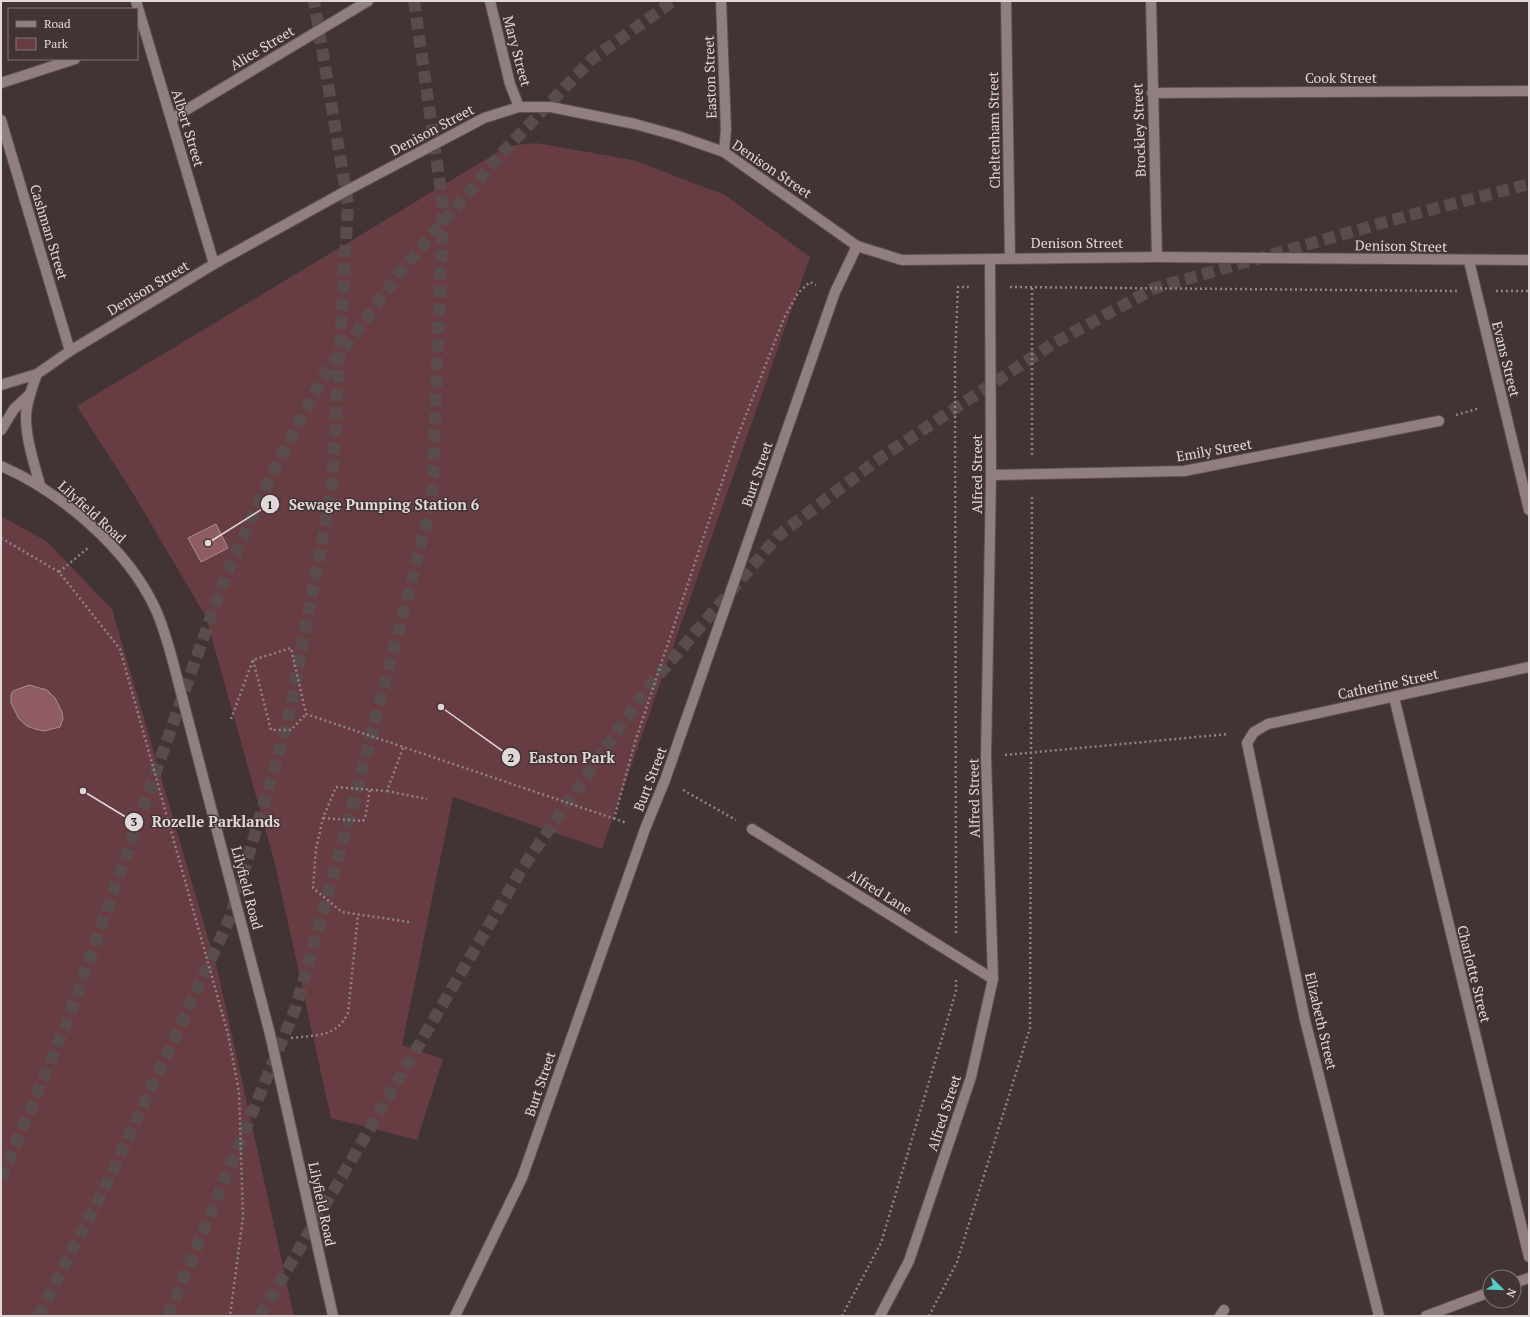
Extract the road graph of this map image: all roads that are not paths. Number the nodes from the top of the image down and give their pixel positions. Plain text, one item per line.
1 (368, 1) edge
2 (490, 1) edge
3 (721, 1) edge
4 (1006, 1) edge
5 (1151, 1) edge
6 (138, 13) edge
7 (142, 38) edge
8 (72, 60) edge
9 (1, 83) edge
10 (1529, 91) edge
11 (1152, 92) junction
12 (519, 107) junction
13 (1, 120) edge
14 (171, 120) junction
15 (724, 152) junction
16 (857, 246) junction
17 (1157, 257) junction
18 (1010, 258) junction
19 (990, 260) junction
20 (1529, 260) edge
21 (1469, 261) junction
22 (214, 264) junction
23 (70, 351) junction
24 (36, 374) junction
25 (1, 385) edge
26 (30, 394) junction
27 (1439, 421) dead end
28 (1, 430) edge
29 (1, 466) edge
30 (991, 475) junction
31 (40, 485) junction
32 (1529, 510) edge
33 (1529, 667) edge
34 (1394, 697) junction
35 (1254, 732) joint
36 (752, 829) road end
37 (993, 979) junction
38 (1529, 1257) edge
39 (1482, 1295) edge
40 (333, 1316) edge
41 (455, 1316) edge
42 (880, 1316) edge
43 (1379, 1316) edge
44 (1426, 1316) edge

1 - 14 street, Alice Street
2 - 12 street, Mary Street
3 - 15 street, Easton Street
4 - 18 street, Cheltenham Street
5 - 11 street, Brockley Street
6 - 7 street, Albert Street
7 - 14 street, Albert Street
8 - 9 street
10 - 11 street, Cook Street
11 - 17 street, Brockley Street
12 - 15 street, Denison Street
12 - 22 street, Denison Street
13 - 23 street, Cashman Street
14 - 22 street, Albert Street
15 - 16 street, Denison Street
16 - 19 street, Denison Street
16 - 41 street, Burt Street
17 - 18 street, Denison Street
17 - 21 street, Denison Street
18 - 19 street, Denison Street
19 - 30 street, Alfred Street
20 - 21 street, Denison Street
21 - 32 street, Evans Street
22 - 23 street, Denison Street
23 - 24 street, Denison Street
24 - 25 street, Denison Street
24 - 26 street
26 - 28 street
26 - 31 street
27 - 30 street, Emily Street
29 - 31 street, Lilyfield Road
30 - 37 street, Alfred Street
31 - 40 street, Lilyfield Road
33 - 34 street, Catherine Street
34 - 35 street, Catherine Street
34 - 38 street, Charlotte Street
35 - 43 street, Elizabeth Street
36 - 37 street, Alfred Lane
37 - 42 street, Alfred Street
39 - 44 street

